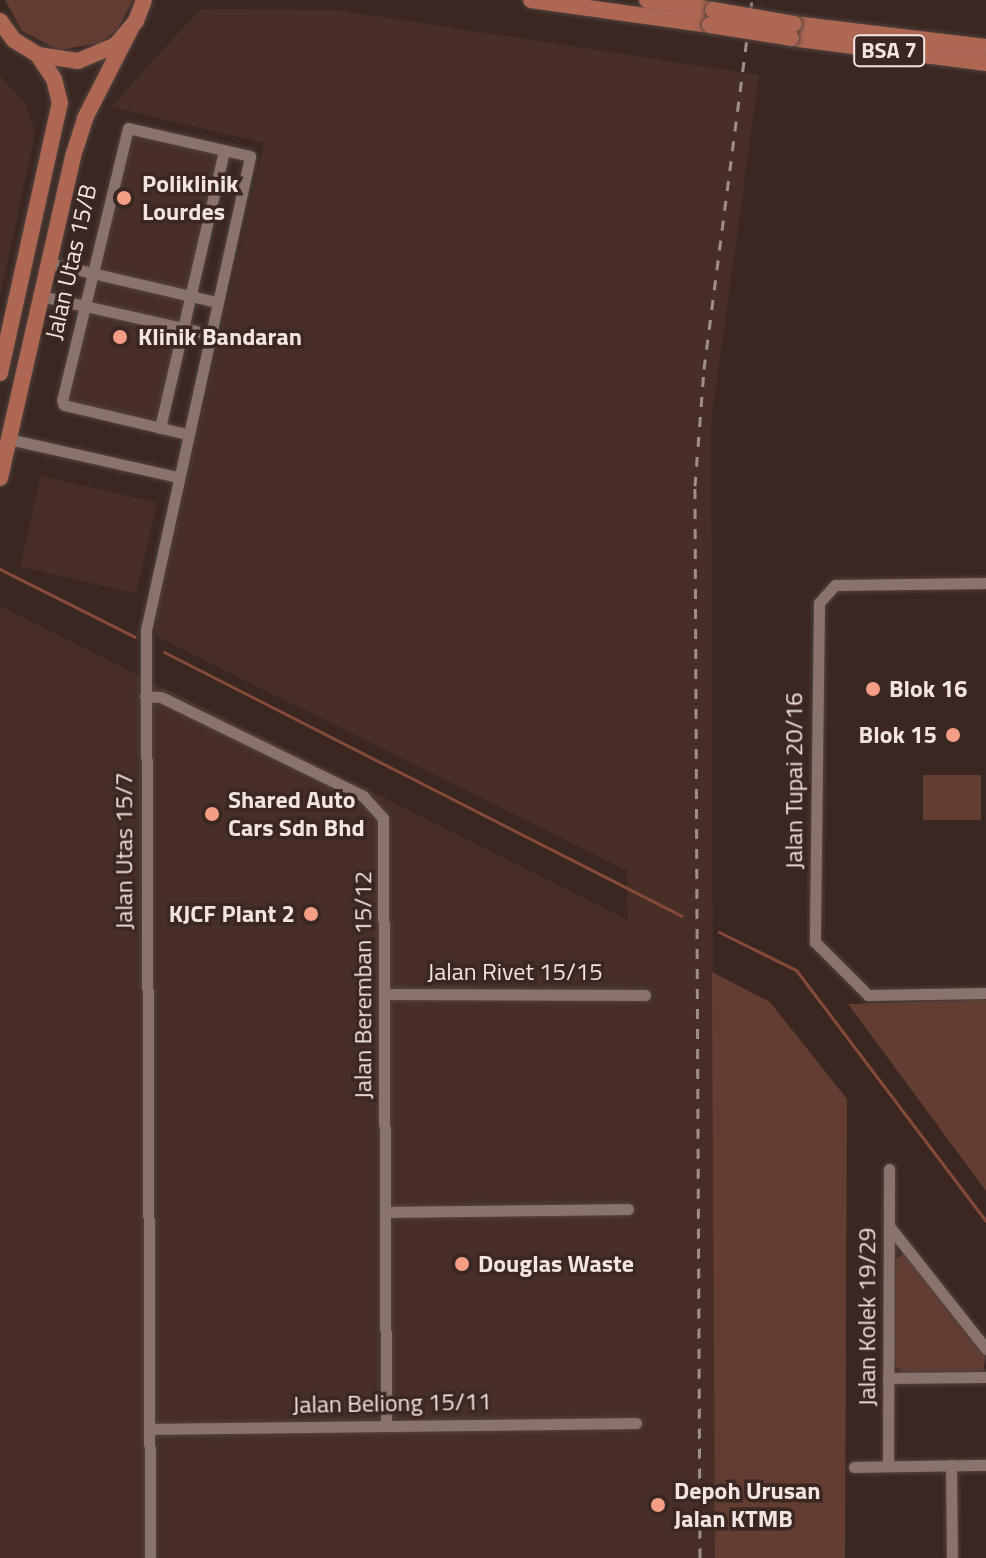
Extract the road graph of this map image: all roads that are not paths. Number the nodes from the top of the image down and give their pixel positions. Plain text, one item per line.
1 (159, 0) edge
2 (531, 0) edge
3 (647, 0) edge
4 (142, 6) edge
5 (712, 18) junction
6 (1, 26) edge
7 (130, 30) junction
8 (793, 31) junction
9 (986, 47) edge
10 (38, 55) junction
11 (986, 63) edge
12 (224, 150) junction
13 (250, 156) joint
14 (49, 263) junction
15 (91, 273) junction
16 (41, 296) junction
17 (190, 296) junction
18 (8, 302) edge
19 (217, 302) junction
20 (84, 306) junction
21 (183, 328) junction
22 (209, 334) junction
23 (0, 373) edge
24 (160, 428) junction
25 (187, 434) junction
26 (9, 439) junction
27 (178, 477) junction
28 (0, 478) edge
29 (986, 583) edge
30 (145, 696) junction
31 (986, 993) edge
32 (385, 994) junction
33 (645, 995) dead end
34 (889, 1169) dead end
35 (628, 1209) dead end
36 (386, 1212) junction
37 (889, 1226) junction
38 (986, 1349) edge
39 (986, 1377) edge
40 (888, 1378) junction
41 (636, 1423) dead end
42 (386, 1424) junction
43 (149, 1429) junction
44 (951, 1465) junction
45 (986, 1465) edge
46 (888, 1466) junction
47 (854, 1467) dead end
48 (150, 1558) edge
49 (952, 1558) edge

1 - 4 main road
2 - 5 main road, BSA 7
3 - 5 main road, BSA 7
4 - 7 main road
5 - 8 main road, BSA 7, bridge
6 - 10 main road
7 - 10 main road
7 - 14 main road
8 - 9 main road, BSA 7
8 - 11 main road, BSA 7
10 - 18 main road
12 - 13 street, Jalan Utas 15/B
12 - 15 street, Jalan Utas 15/B
12 - 17 street
13 - 19 street, Jalan Utas 15/7
14 - 15 street
14 - 16 main road
15 - 17 street
15 - 20 street, Jalan Utas 15/B
16 - 20 street
16 - 26 main road
17 - 19 street
17 - 21 street
18 - 23 main road
19 - 22 street, Jalan Utas 15/7
20 - 21 street
20 - 24 street, Jalan Utas 15/B
21 - 22 street
21 - 24 street
22 - 25 street, Jalan Utas 15/7
24 - 25 street, Jalan Utas 15/B
25 - 27 street, Jalan Utas 15/7
26 - 27 street
26 - 28 main road
27 - 30 street, Jalan Utas 15/7
29 - 31 street, Jalan Tupai 20/16
30 - 32 street, Jalan Beremban 15/12
30 - 43 street, Jalan Utas 15/7
32 - 33 street, Jalan Rivet 15/15
32 - 36 street, Jalan Beremban 15/12
34 - 37 street, Jalan Kolek 19/29
35 - 36 street
36 - 42 street, Jalan Beremban 15/12
37 - 38 street
37 - 40 street, Jalan Kolek 19/29
39 - 40 street
40 - 46 street, Jalan Kolek 19/29
41 - 42 street, Jalan Beliong 15/11
42 - 43 street, Jalan Beliong 15/11
43 - 48 street, Jalan Utas 15/7
44 - 45 street
44 - 46 street
44 - 49 street
46 - 47 street

